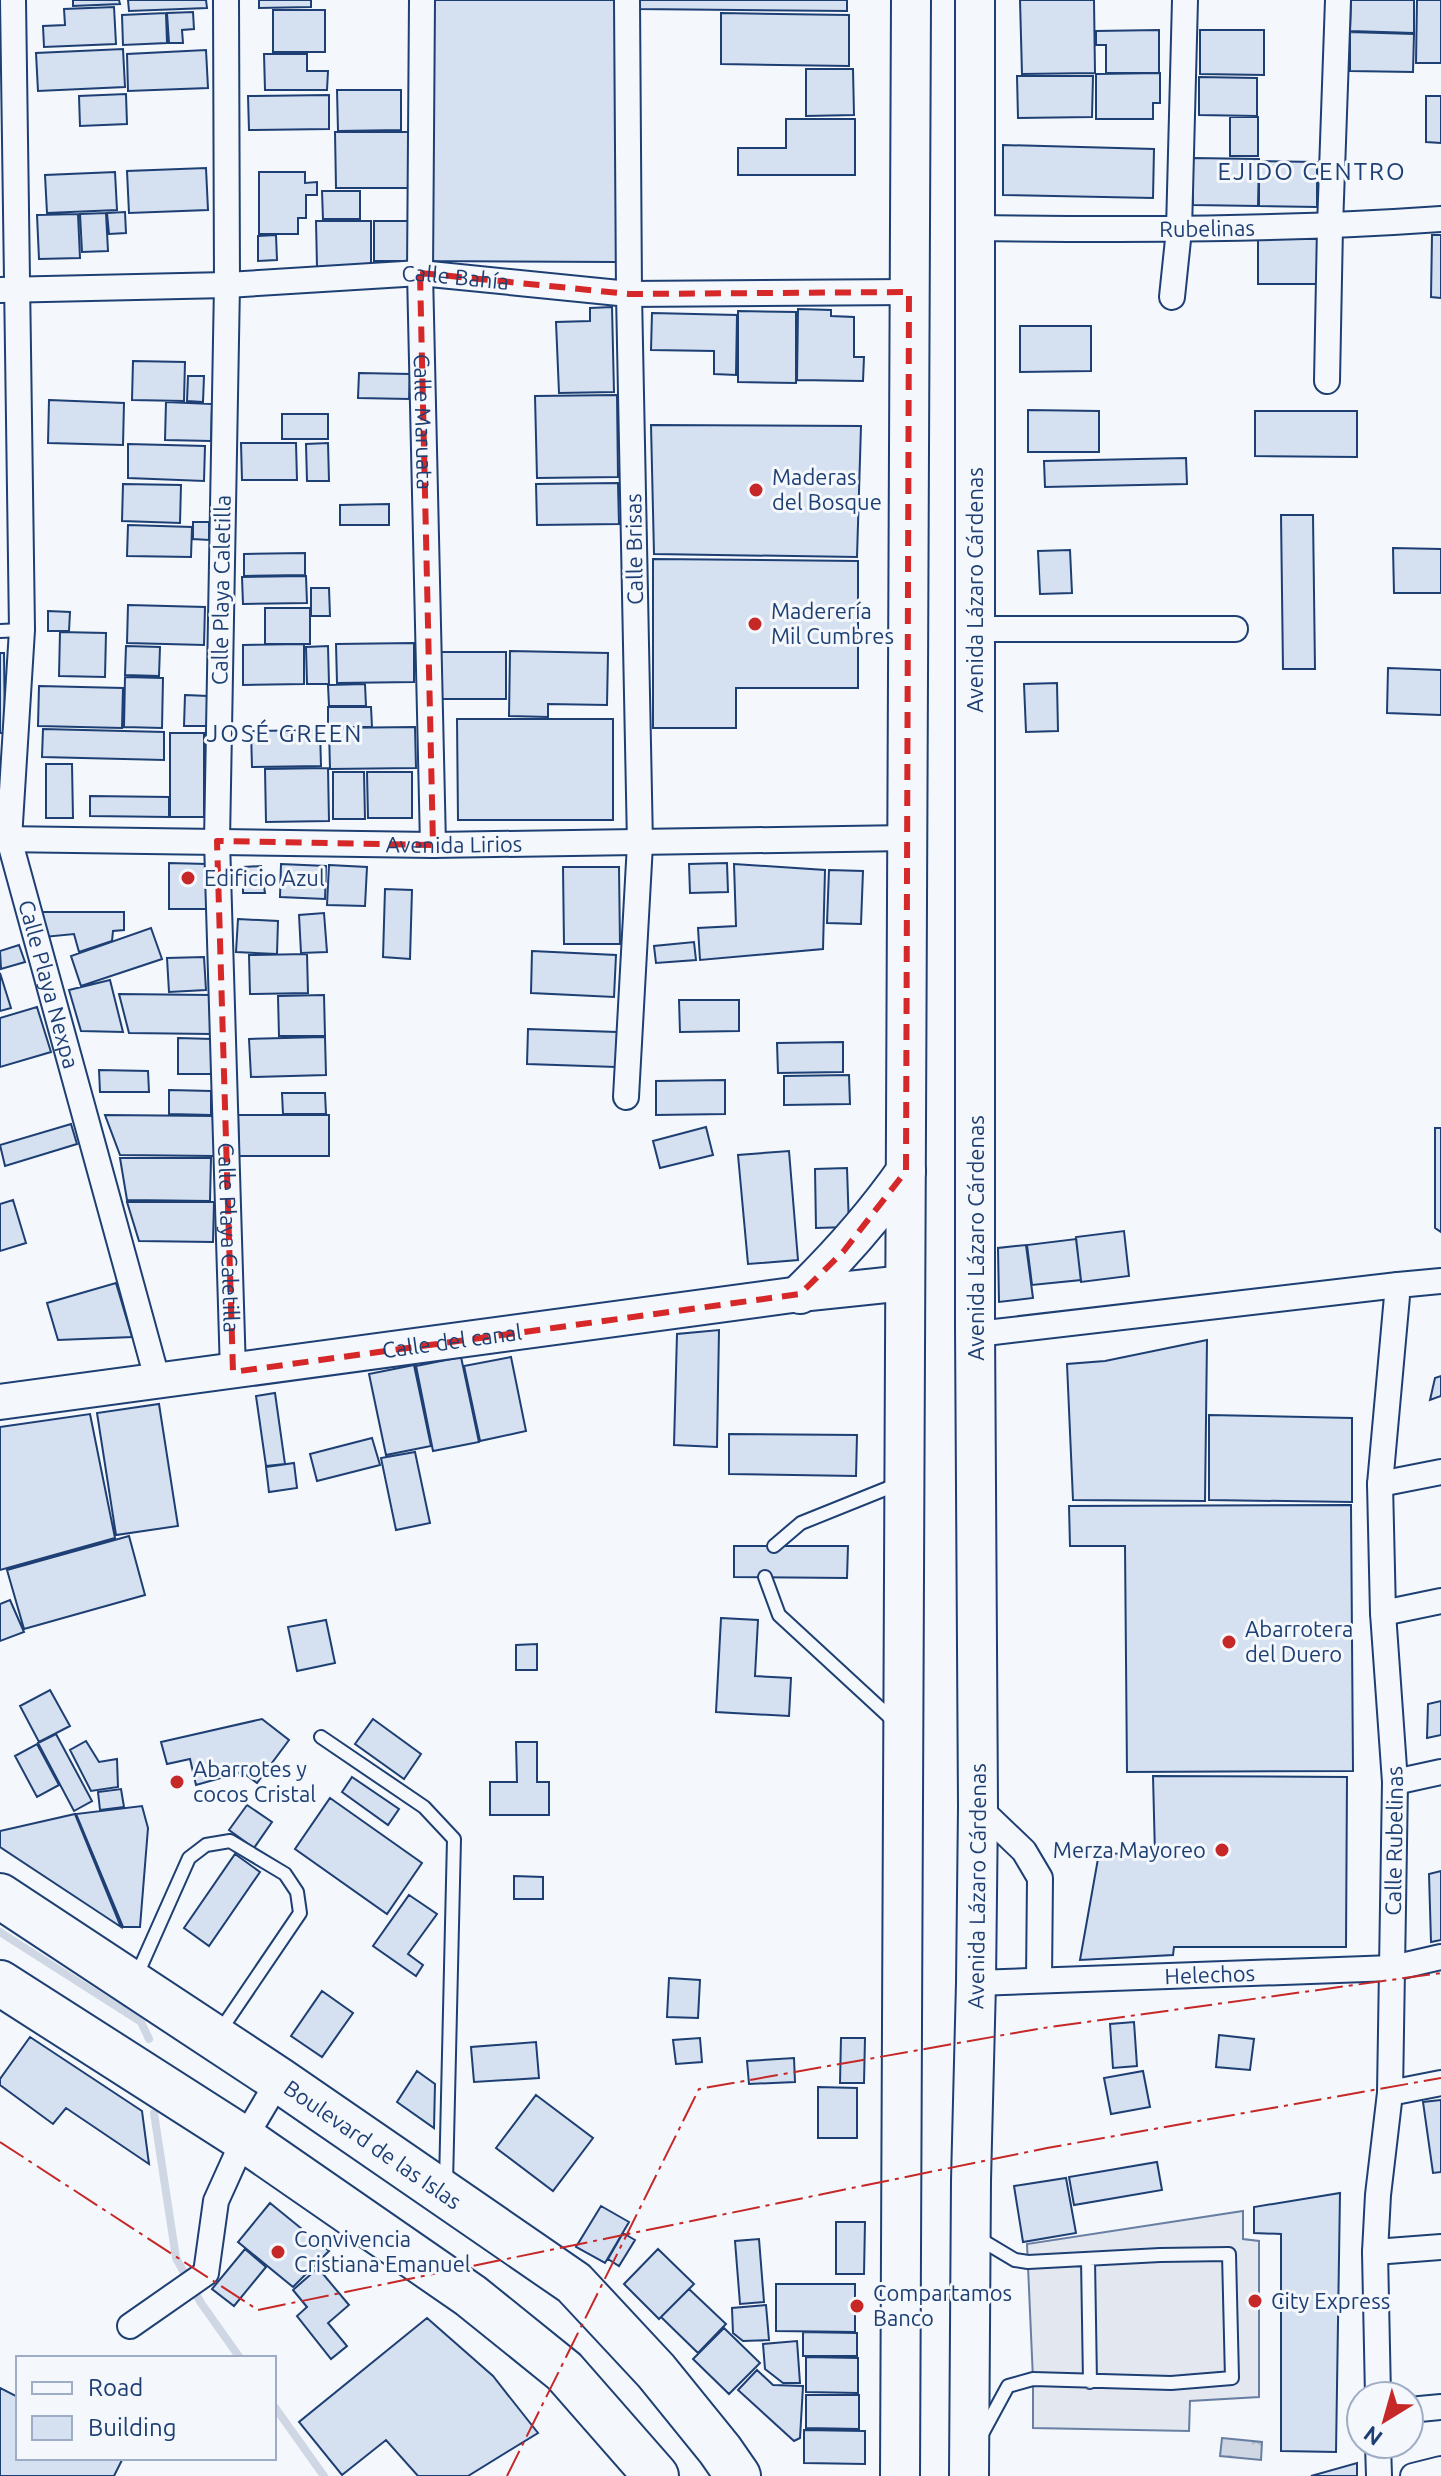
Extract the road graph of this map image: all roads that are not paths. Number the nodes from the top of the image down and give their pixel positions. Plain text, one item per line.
1 (13, 0) edge
2 (226, 0) edge
3 (422, 0) edge
4 (627, 0) edge
5 (911, 0) edge
6 (975, 0) edge
7 (1185, 0) edge
8 (1338, 0) edge
9 (1441, 219) edge
10 (1330, 227) junction
11 (975, 228) junction
12 (1179, 230) junction
13 (420, 273) junction
14 (227, 285) junction
15 (8, 290) edge
16 (909, 292) junction
17 (629, 294) junction
18 (1172, 297) dead end
19 (1327, 381) dead end
20 (975, 629) junction
21 (1235, 629) dead end
22 (11, 630) edge
23 (908, 838) junction
24 (4, 839) edge
25 (217, 841) junction
26 (640, 844) junction
27 (433, 845) junction
28 (626, 1097) dead end
29 (906, 1171) junction
30 (1441, 1281) edge
31 (905, 1283) junction
32 (1398, 1285) junction
33 (800, 1294) junction
34 (977, 1334) junction
35 (233, 1372) junction
36 (158, 1382) junction
37 (0, 1402) edge
38 (1441, 1472) edge
39 (904, 1482) junction
40 (1380, 1484) junction
41 (774, 1546) dead end
42 (765, 1577) dead end
43 (1441, 1601) edge
44 (1383, 1613) junction
45 (903, 1729) junction
46 (321, 1737) dead end
47 (1441, 1772) edge
48 (1395, 1782) junction
49 (978, 1807) junction
50 (0, 1896) edge
51 (1441, 1957) edge
52 (1393, 1968) junction
53 (1039, 1980) junction
54 (0, 1983) edge
55 (133, 1983) junction
56 (976, 1983) junction
57 (216, 2037) junction
58 (279, 2080) junction
59 (1441, 2083) edge
60 (1390, 2093) junction
61 (244, 2139) junction
62 (445, 2193) junction
63 (970, 2233) junction
64 (1441, 2247) edge
65 (1375, 2252) junction
66 (1088, 2259) junction
67 (130, 2326) dead end
68 (1378, 2380) edge
69 (1090, 2382) junction
70 (715, 2467) edge
71 (969, 2467) edge
72 (1441, 2469) edge
73 (656, 2476) edge
74 (900, 2476) edge
75 (1413, 2476) edge

1 - 15 street, Calle Playa Nexpa
2 - 14 street, Calle Playa Caletilla
3 - 13 street, Calle Maruata
4 - 17 street, Calle Brisas
5 - 16 main road
6 - 11 main road, Avenida Lázaro Cárdenas
7 - 12 street
8 - 10 street
9 - 10 street, Rubelinas
10 - 12 street, Rubelinas
10 - 19 street
11 - 12 street, Rubelinas
11 - 20 main road, Avenida Lázaro Cárdenas
12 - 18 street
13 - 14 street, Calle Bahía
13 - 17 street, Calle Bahía
13 - 27 street, Calle Maruata
14 - 15 street, Calle Bahía
14 - 25 street, Calle Playa Caletilla
15 - 22 street, Calle Playa Nexpa
16 - 17 street, Calle Bahía
16 - 23 main road
17 - 26 street, Calle Brisas
20 - 21 street
20 - 34 main road, Avenida Lázaro Cárdenas
22 - 24 street, Calle Playa Nexpa
23 - 26 street, Avenida Lirios
23 - 29 main road
24 - 25 street, Avenida Lirios
24 - 36 street, Calle Playa Nexpa
25 - 27 street, Avenida Lirios
25 - 35 street, Calle Playa Caletilla
26 - 27 street, Avenida Lirios
26 - 28 street, Calle Brisas
29 - 31 main road
29 - 33 main road
30 - 32 street
31 - 33 street, Calle del canal
31 - 39 main road
32 - 34 street
32 - 40 street, Calle Rubelinas
33 - 35 street, Calle del canal
34 - 49 main road, Avenida Lázaro Cárdenas
35 - 36 street, Calle del canal
36 - 37 street, Calle del canal
38 - 40 street
39 - 41 lane
39 - 45 main road
40 - 44 street, Calle Rubelinas
42 - 45 lane
43 - 44 street
44 - 48 street, Calle Rubelinas
45 - 74 main road
46 - 62 lane
47 - 48 street
48 - 52 street, Calle Rubelinas
49 - 53 street
49 - 56 main road, Avenida Lázaro Cárdenas
50 - 55 highway, Boulevard de las Islas
51 - 52 street, Helechos
52 - 53 street, Helechos
52 - 60 street, Calle Rubelinas
53 - 56 street, Helechos
54 - 61 highway
55 - 57 highway, Boulevard de las Islas
55 - 57 lane
56 - 63 main road, Avenida Lázaro Cárdenas
57 - 58 highway, Boulevard de las Islas
58 - 61 street
58 - 62 highway, Boulevard de las Islas
59 - 60 street
60 - 65 street, Calle Rubelinas
61 - 67 street
61 - 73 highway
62 - 70 highway, Boulevard de las Islas
63 - 66 lane
63 - 71 main road, Avenida Lázaro Cárdenas
64 - 65 street
65 - 68 street, Calle Rubelinas
66 - 69 lane
66 - 69 lane
69 - 71 lane
72 - 75 street

